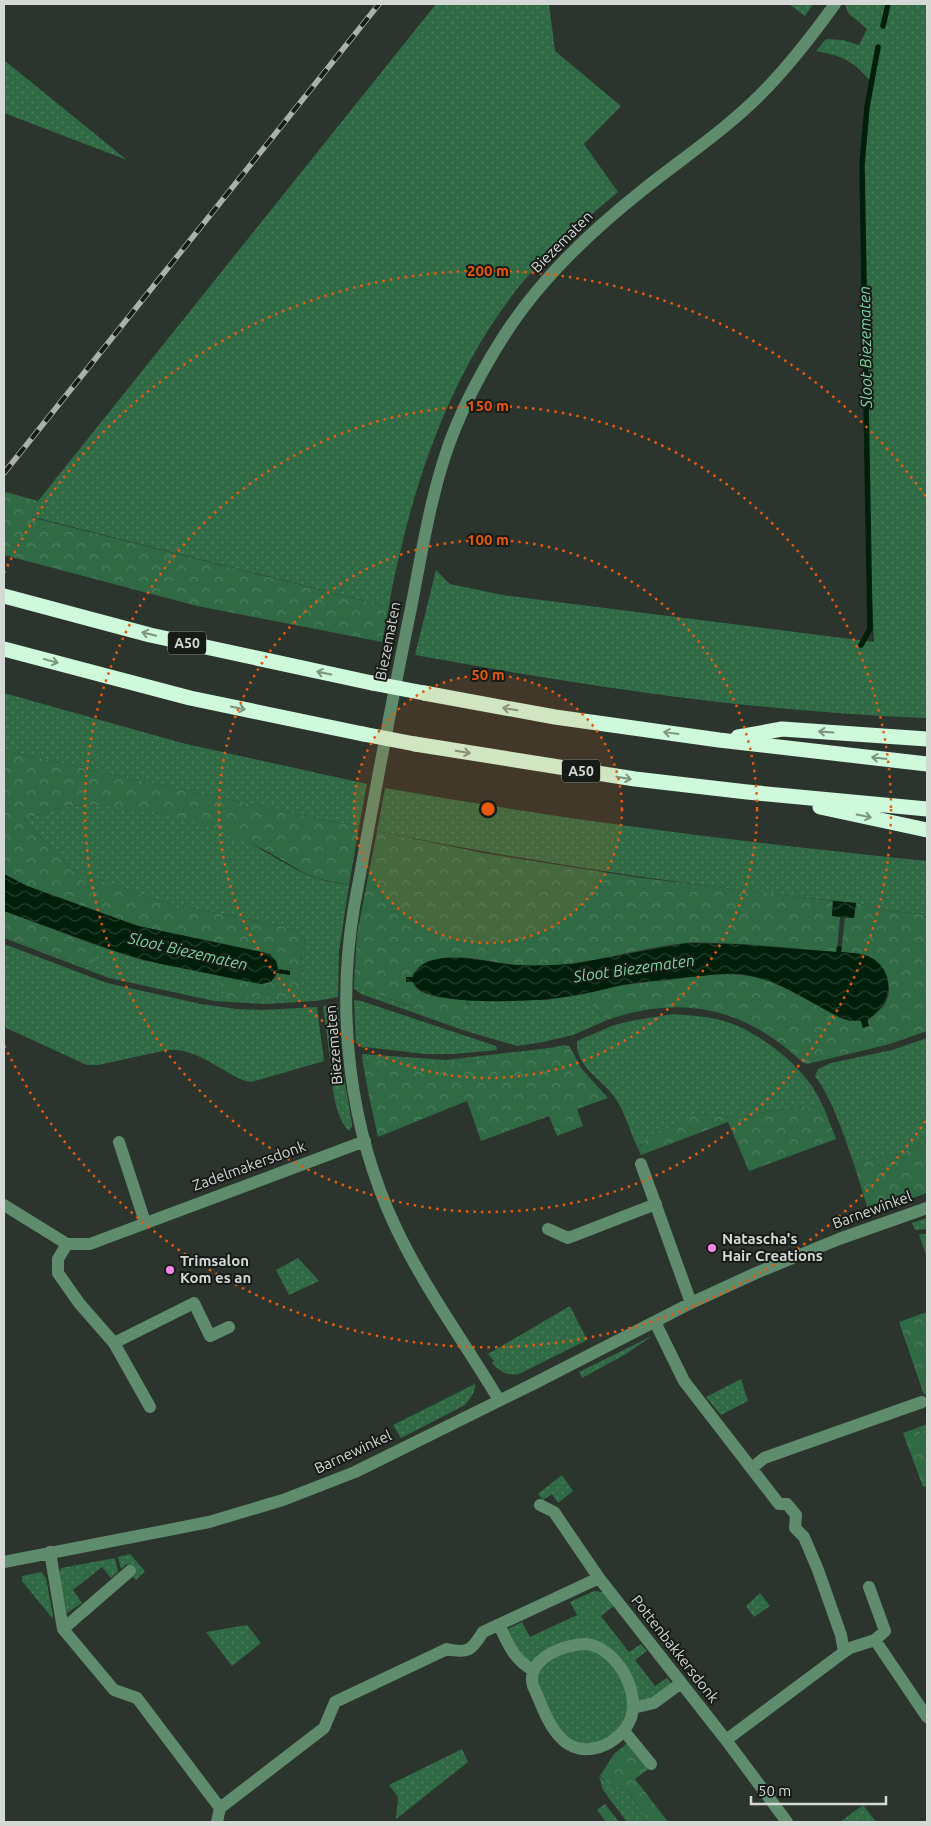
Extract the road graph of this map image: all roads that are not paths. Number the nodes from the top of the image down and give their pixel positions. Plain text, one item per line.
1 (834, 4) edge
2 (4, 596) edge
3 (4, 649) edge
4 (927, 739) edge
5 (719, 740) junction
6 (927, 764) edge
7 (747, 792) junction
8 (927, 809) edge
9 (927, 830) edge
10 (365, 1141) junction
11 (119, 1142) dead end
12 (641, 1164) dead end
13 (656, 1204) junction
14 (4, 1205) edge
15 (927, 1208) edge
16 (145, 1222) junction
17 (548, 1229) dead end
18 (67, 1244) junction
19 (691, 1303) junction
20 (655, 1322) junction
21 (229, 1327) dead end
22 (114, 1343) junction
23 (499, 1400) junction
24 (922, 1402) dead end
25 (150, 1407) dead end
26 (752, 1468) junction
27 (540, 1505) dead end
28 (50, 1552) junction
29 (4, 1562) edge
30 (130, 1571) dead end
31 (599, 1578) junction
32 (869, 1587) dead end
33 (499, 1625) junction
34 (63, 1629) junction
35 (875, 1640) junction
36 (844, 1652) junction
37 (534, 1671) junction
38 (681, 1683) junction
39 (633, 1708) junction
40 (927, 1716) edge
41 (624, 1731) junction
42 (726, 1740) junction
43 (651, 1764) dead end
44 (220, 1808) junction
45 (217, 1822) edge
46 (787, 1822) edge

1 - 10 street, Biezematen
5 -> 2 highway, A50, bridge
3 -> 7 highway, A50, bridge
4 -> 5 highway, A50
6 -> 5 highway, A50
7 - 8 highway, A50
7 -> 9 highway, A50
10 - 16 street, Zadelmakersdonk
10 - 23 street, Biezematen
11 - 16 street
12 - 13 street
13 - 17 street
13 - 19 street
14 - 18 street
15 - 19 street, Barnewinkel
16 - 18 street, Zadelmakersdonk
18 - 22 street
19 - 20 street, Barnewinkel
20 - 23 street, Barnewinkel
20 - 26 street
21 - 22 street
22 - 25 street
23 - 28 street, Barnewinkel
24 - 26 street
26 - 36 street
27 - 31 street, Pottenbakkersdonk
28 - 29 street, Barnewinkel
28 - 34 street
30 - 34 street
31 - 33 street
31 - 38 street, Pottenbakkersdonk
32 - 35 street
33 - 37 street
33 - 44 street
34 - 44 street
35 - 36 street
35 - 40 street
36 - 42 street
37 - 39 street
37 - 41 street
38 - 39 street
38 - 42 street, Pottenbakkersdonk
39 - 41 street
41 - 43 street
42 - 46 street, Pottenbakkersdonk
44 - 45 street

